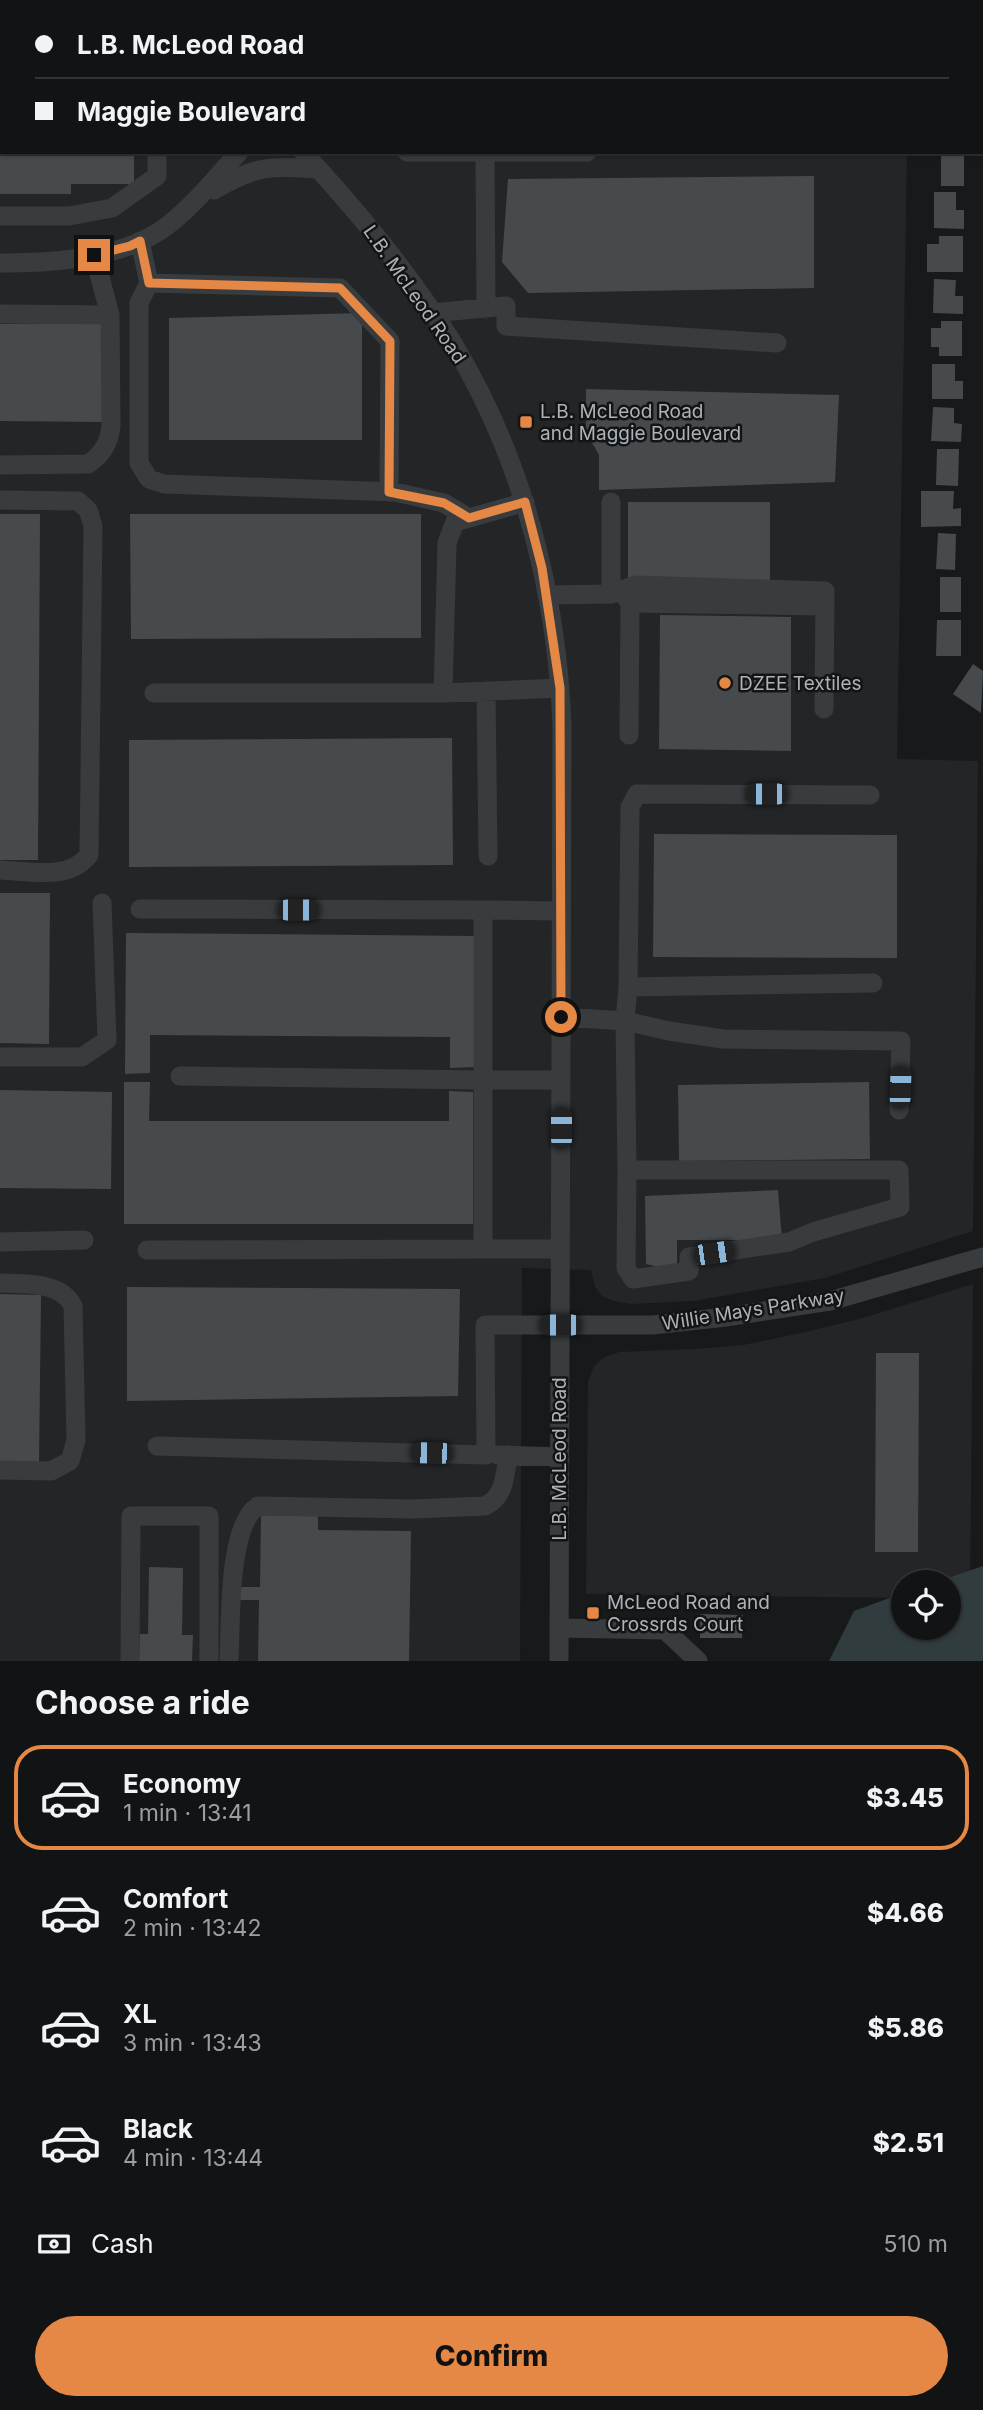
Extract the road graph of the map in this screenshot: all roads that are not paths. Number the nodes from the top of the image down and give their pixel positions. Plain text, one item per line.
1 (158, 154) edge
2 (237, 154) edge
3 (305, 154) edge
4 (485, 154) edge
5 (318, 169) junction
6 (195, 201) junction
7 (0, 215) edge
8 (140, 241) junction
9 (94, 255) junction
10 (0, 263) edge
11 (149, 283) junction
12 (486, 309) junction
13 (432, 313) junction
14 (0, 314) edge
15 (110, 315) junction
16 (777, 343) dead end
17 (0, 466) edge
18 (389, 492) junction
19 (0, 500) edge
20 (525, 502) junction
21 (611, 502) dead end
22 (469, 518) junction
23 (547, 595) junction
24 (620, 596) junction
25 (560, 688) junction
26 (486, 691) junction
27 (154, 693) dead end
28 (443, 693) junction
29 (824, 709) dead end
30 (629, 735) dead end
31 (870, 795) dead end
32 (488, 856) dead end
33 (0, 870) edge
34 (102, 903) dead end
35 (140, 909) dead end
36 (483, 911) junction
37 (561, 911) junction
38 (873, 983) dead end
39 (628, 987) junction
40 (561, 1017) junction
41 (625, 1021) junction
42 (0, 1057) edge
43 (180, 1076) dead end
44 (483, 1080) junction
45 (561, 1080) junction
46 (899, 1110) dead end
47 (628, 1170) junction
48 (84, 1240) dead end
49 (0, 1242) edge
50 (483, 1249) junction
51 (560, 1249) junction
52 (147, 1250) dead end
53 (983, 1257) edge
54 (0, 1283) edge
55 (560, 1325) junction
56 (157, 1446) dead end
57 (486, 1455) junction
58 (508, 1455) junction
59 (560, 1457) junction
60 (0, 1470) edge
61 (559, 1628) junction
62 (130, 1661) edge
63 (209, 1661) edge
64 (229, 1661) edge
65 (559, 1661) edge
66 (698, 1661) edge

1 - 7 street
2 - 6 street
3 - 5 street, L.B. McLeod Road
4 - 12 street
5 - 6 street
5 - 13 street, L.B. McLeod Road
6 - 8 street
8 - 9 street
8 - 11 street
9 - 10 street
9 - 15 street
11 - 18 street
11 - 18 street
12 - 13 street
12 - 16 street
13 - 20 street, L.B. McLeod Road
14 - 15 street
15 - 17 street
18 - 22 street
19 - 33 street
20 - 22 street
20 - 23 street, L.B. McLeod Road
21 - 24 street
22 - 28 street
23 - 24 street
23 - 25 street, L.B. McLeod Road
24 - 29 street
24 - 30 street
25 - 26 street
25 - 37 street, L.B. McLeod Road
26 - 28 street
26 - 32 street
27 - 28 street
31 - 39 street
34 - 42 street
35 - 36 street
36 - 37 street
36 - 44 street
37 - 40 street, L.B. McLeod Road
38 - 39 street
39 - 41 street
40 - 41 street
40 - 45 street, L.B. McLeod Road
41 - 46 street
41 - 47 street
43 - 44 street
44 - 45 street
44 - 50 street
45 - 51 street, L.B. McLeod Road
47 - 47 street
48 - 49 street
50 - 51 street
50 - 52 street
51 - 55 street, L.B. McLeod Road
53 - 55 street, Willie Mays Parkway
54 - 60 street
55 - 57 street, Willie Mays Parkway
55 - 59 street, L.B. McLeod Road
56 - 57 street
57 - 58 street
58 - 59 street
58 - 64 street
59 - 61 street, L.B. McLeod Road
61 - 65 street, L.B. McLeod Road
61 - 66 street
62 - 63 street

